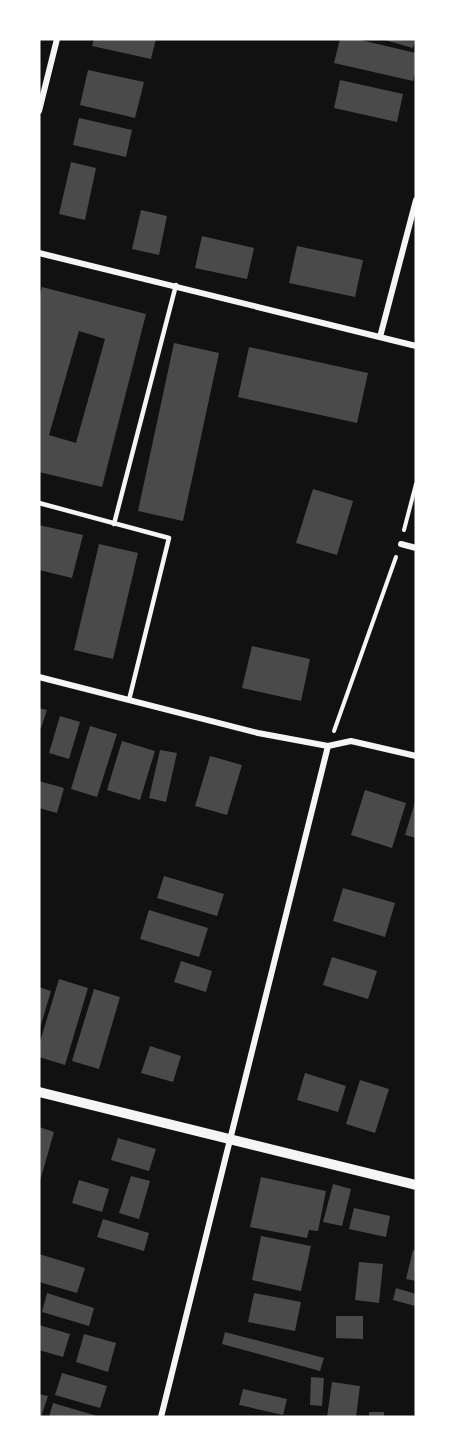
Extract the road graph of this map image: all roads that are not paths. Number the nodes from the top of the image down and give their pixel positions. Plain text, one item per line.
1 (57, 39) edge
2 (39, 111) edge
3 (416, 200) edge
4 (39, 253) edge
5 (176, 285) junction
6 (380, 337) junction
7 (416, 346) edge
8 (39, 503) edge
9 (114, 524) junction
10 (401, 544) road end
11 (416, 548) edge
12 (39, 677) edge
13 (129, 700) junction
14 (328, 746) junction
15 (416, 756) edge
16 (39, 1092) edge
17 (231, 1140) junction
18 (416, 1185) edge
19 (161, 1417) edge

1 - 2 street
3 - 6 street
4 - 5 street
5 - 6 street
5 - 9 lane
6 - 7 street
8 - 9 lane
9 - 13 lane
10 - 11 street
12 - 13 street
13 - 14 street
14 - 15 street
14 - 17 street
16 - 17 street
17 - 18 street
17 - 19 street

